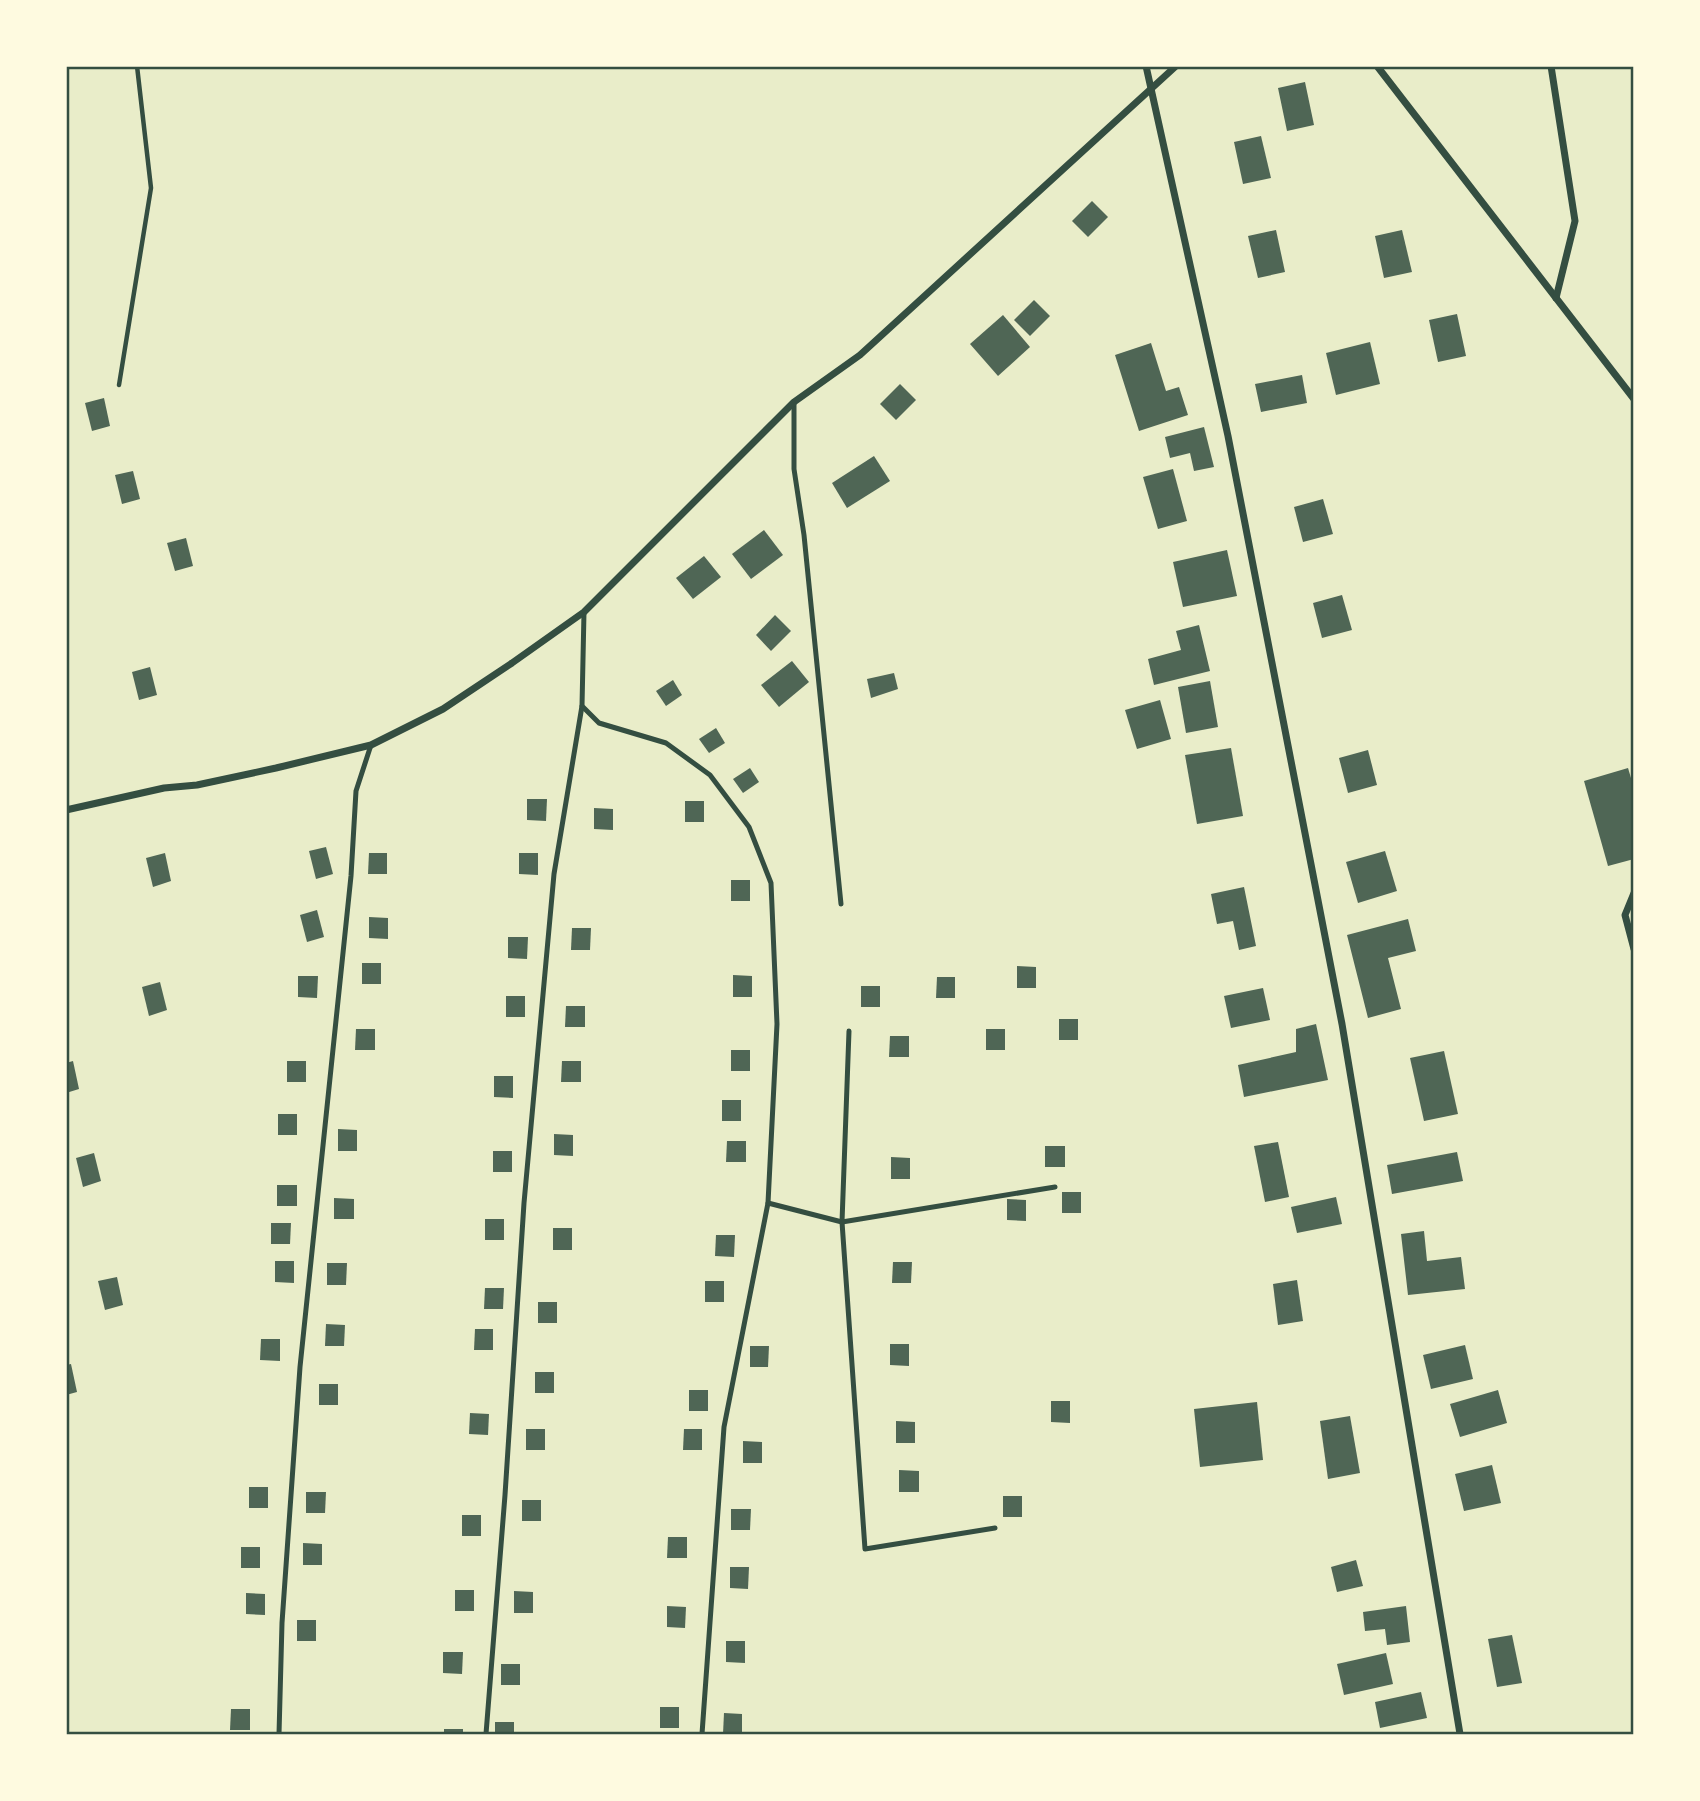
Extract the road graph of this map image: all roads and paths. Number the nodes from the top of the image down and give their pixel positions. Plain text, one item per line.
1 (137, 66) edge
2 (1146, 66) edge
3 (1176, 66) edge
4 (1377, 66) edge
5 (1551, 66) edge
6 (1150, 89) junction
7 (1556, 298) junction
8 (119, 385) dead end
9 (1633, 399) edge
10 (794, 402) junction
11 (584, 612) junction
12 (582, 706) junction
13 (371, 745) junction
14 (66, 810) edge
15 (1633, 893) edge
16 (841, 904) dead end
17 (1633, 949) edge
18 (849, 1031) dead end
19 (1055, 1187) dead end
20 (768, 1203) junction
21 (842, 1222) junction
22 (995, 1528) dead end
23 (279, 1734) edge
24 (486, 1734) edge
25 (702, 1734) edge
26 (1460, 1734) edge

1 - 8 path
2 - 6 street
3 - 6 street
4 - 7 street
5 - 7 street
6 - 10 street
6 - 26 street
7 - 9 street
10 - 11 street
10 - 16 lane
11 - 12 lane
11 - 13 street
12 - 20 lane
12 - 24 lane
13 - 14 street
13 - 23 lane
15 - 17 street
18 - 21 lane
19 - 21 lane
20 - 21 lane
20 - 25 lane
21 - 22 lane

